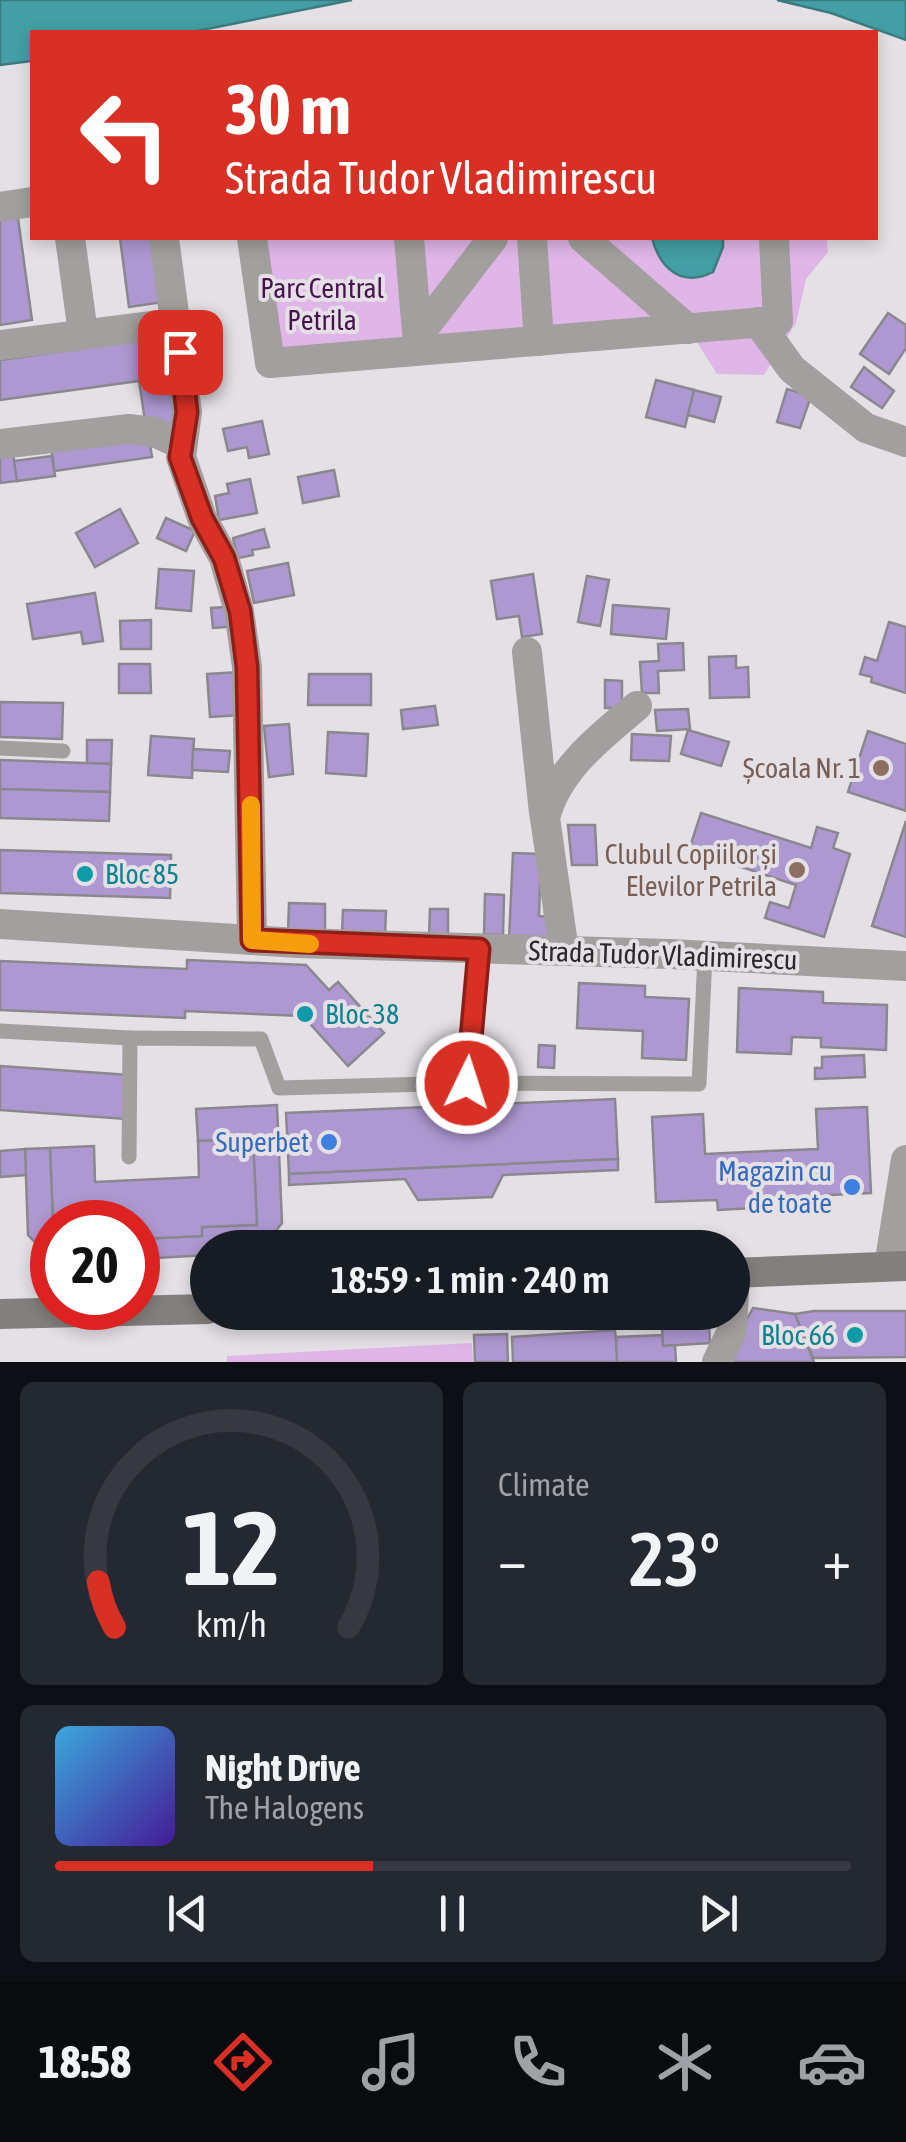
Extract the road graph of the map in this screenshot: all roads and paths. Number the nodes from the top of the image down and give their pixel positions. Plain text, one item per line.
1 (30, 202) edge
2 (0, 207) edge
3 (70, 240) edge
4 (164, 240) edge
5 (252, 240) edge
6 (409, 240) edge
7 (492, 240) edge
8 (532, 240) edge
9 (585, 240) edge
10 (774, 240) edge
11 (758, 322) junction
12 (176, 323) junction
13 (688, 329) junction
14 (83, 333) junction
15 (539, 341) junction
16 (418, 344) junction
17 (0, 345) edge
18 (906, 442) edge
19 (0, 444) edge
20 (182, 445) junction
21 (527, 652) dead end
22 (637, 706) dead end
23 (0, 748) edge
24 (63, 751) dead end
25 (545, 818) junction
26 (0, 924) edge
27 (252, 940) junction
28 (479, 949) junction
29 (564, 951) junction
30 (705, 956) junction
31 (906, 966) edge
32 (0, 1031) edge
33 (130, 1038) junction
34 (467, 1083) junction
35 (129, 1157) dead end
36 (906, 1160) edge
37 (898, 1266) edge
38 (750, 1272) edge
39 (190, 1309) edge
40 (0, 1314) edge
41 (732, 1330) edge
42 (717, 1362) edge

1 - 2 street
3 - 14 street
4 - 12 street
5 - 16 street
6 - 16 street
7 - 16 street
8 - 15 street
9 - 13 street
10 - 11 street
11 - 13 street
11 - 18 street
12 - 14 street
12 - 20 street
13 - 15 street
14 - 17 street
15 - 16 street
19 - 20 street
20 - 27 street
21 - 25 street
22 - 25 street
23 - 24 lane
25 - 29 street
26 - 27 street, Strada Tudor Vladimirescu
27 - 28 street, Strada Tudor Vladimirescu
28 - 29 street, Strada Tudor Vladimirescu
28 - 34 lane
29 - 30 street, Strada Tudor Vladimirescu
30 - 31 street, Strada Tudor Vladimirescu
30 - 34 lane
32 - 33 lane
33 - 34 lane
33 - 35 lane
36 - 37 street
37 - 38 main road
39 - 40 main road
41 - 42 street

